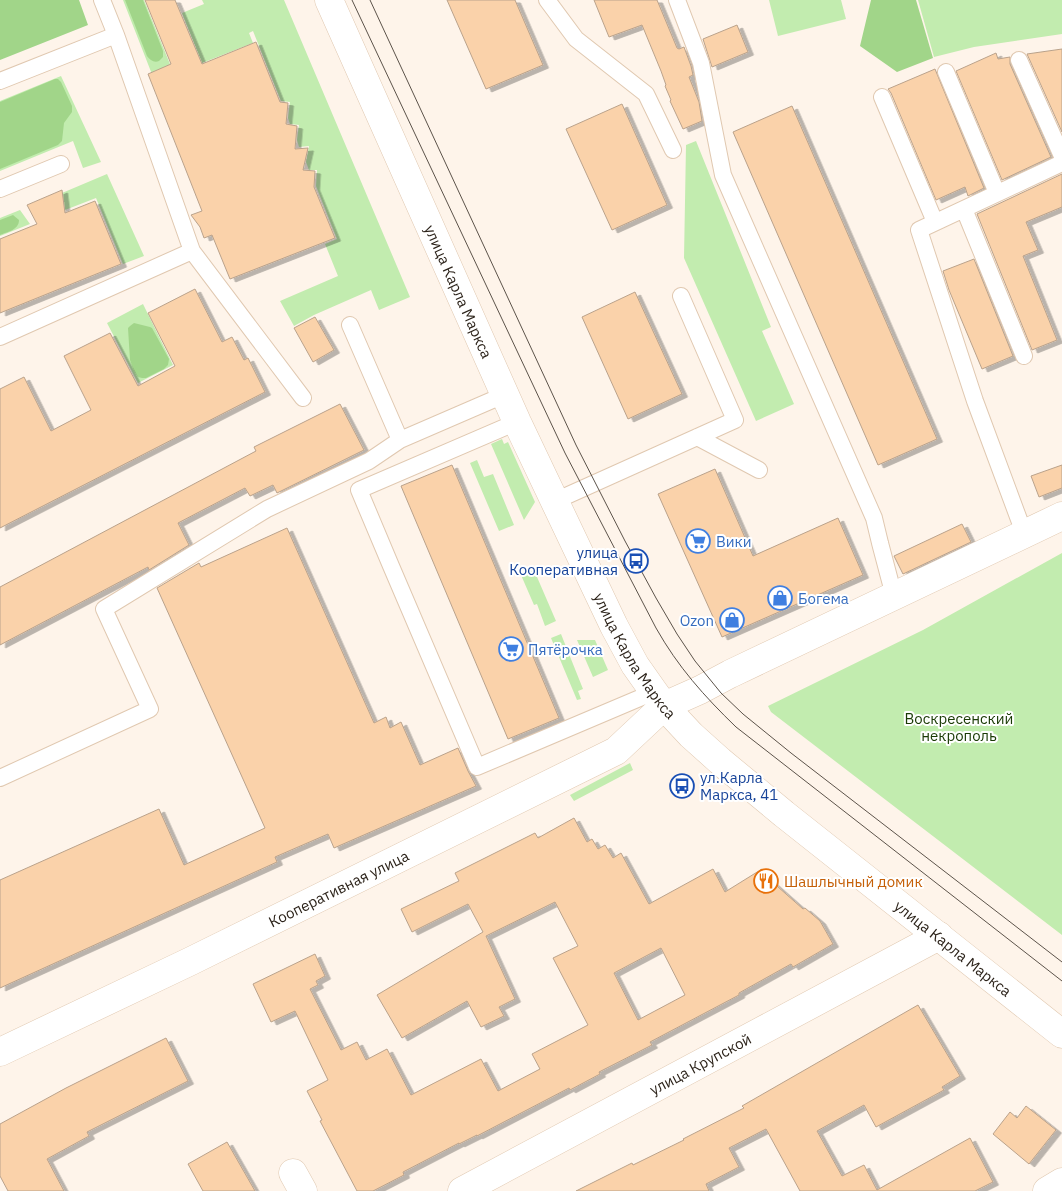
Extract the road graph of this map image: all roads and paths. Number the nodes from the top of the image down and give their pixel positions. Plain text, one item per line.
1 (102, 0) edge
2 (329, 0) edge
3 (546, 0) edge
4 (677, 0) edge
5 (116, 36) junction
6 (1019, 60) dead end
7 (946, 72) dead end
8 (0, 81) edge
9 (882, 97) dead end
10 (673, 150) dead end
11 (1062, 156) edge
12 (1062, 163) edge
13 (61, 164) dead end
14 (0, 189) edge
15 (997, 194) junction
16 (964, 209) junction
17 (935, 222) junction
18 (192, 251) junction
19 (682, 296) dead end
20 (350, 325) dead end
21 (0, 337) edge
22 (1024, 356) dead end
23 (504, 395) junction
24 (303, 398) dead end
25 (517, 422) junction
26 (697, 437) junction
27 (400, 440) junction
28 (758, 470) dead end
29 (555, 500) junction
30 (1062, 516) edge
31 (1024, 533) junction
32 (894, 596) junction
33 (659, 699) junction
34 (1, 776) edge
35 (939, 936) junction
36 (1062, 1034) edge
37 (0, 1052) edge
38 (1062, 1182) edge
39 (462, 1191) edge
40 (1048, 1191) edge

1 - 5 lane
2 - 23 street, улица Карла Маркса
3 - 10 lane
4 - 32 lane
5 - 8 lane
5 - 18 lane
6 - 11 lane
7 - 15 lane
9 - 17 lane
12 - 15 lane
13 - 14 lane
15 - 16 lane
16 - 17 lane
16 - 22 lane
17 - 31 lane
18 - 21 lane
18 - 24 lane
19 - 26 lane
20 - 27 lane
23 - 25 street, улица Карла Маркса
23 - 27 lane
25 - 29 street, улица Карла Маркса
25 - 33 lane
26 - 28 lane
26 - 29 lane
27 - 34 lane
29 - 33 street, улица Карла Маркса
30 - 31 street, Кооперативная улица
31 - 32 street, Кооперативная улица
32 - 33 street, Кооперативная улица
33 - 35 street, улица Карла Маркса
33 - 37 street, Кооперативная улица
35 - 36 street, улица Карла Маркса
35 - 39 street, улица Крупской
38 - 40 street

